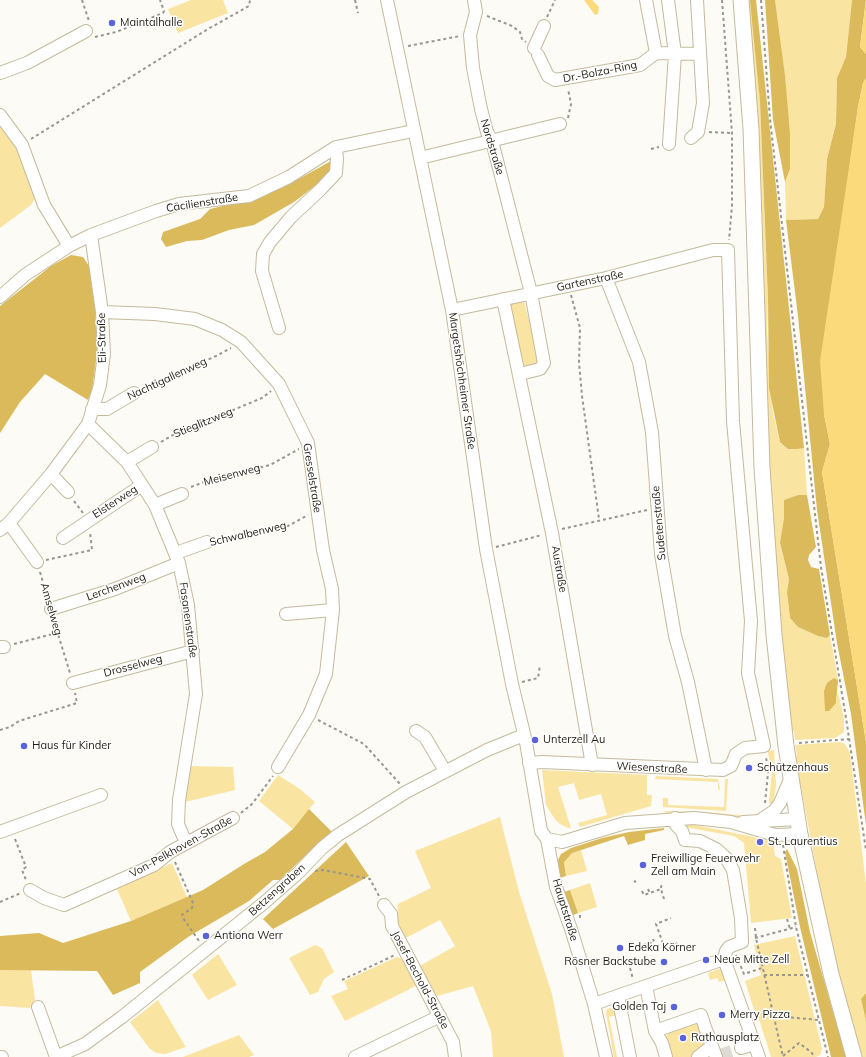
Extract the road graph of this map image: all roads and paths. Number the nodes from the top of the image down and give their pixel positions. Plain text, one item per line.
1 (82, 0) edge
2 (160, 0) edge
3 (250, 0) edge
4 (356, 0) edge
5 (387, 0) edge
6 (474, 0) edge
7 (646, 0) edge
8 (668, 0) edge
9 (697, 0) edge
10 (722, 0) edge
11 (740, 0) edge
12 (761, 0) edge
13 (555, 1) edge
14 (476, 12) junction
15 (358, 13) dead end
16 (544, 26) joint
17 (86, 31) junction
18 (470, 34) junction
19 (417, 45) dead end
20 (536, 52) junction
21 (656, 53) junction
22 (675, 54) junction
23 (700, 54) junction
24 (0, 73) edge
25 (566, 80) junction
26 (0, 114) edge
27 (560, 124) joint
28 (413, 131) junction
29 (732, 133) junction
30 (695, 135) joint
31 (492, 141) junction
32 (669, 144) dead end
33 (22, 145) junction
34 (336, 147) junction
35 (420, 158) junction
36 (91, 235) junction
37 (69, 246) junction
38 (728, 250) junction
39 (606, 278) junction
40 (568, 287) junction
41 (531, 293) junction
42 (0, 297) edge
43 (503, 299) junction
44 (452, 310) junction
45 (102, 312) junction
46 (279, 328) dead end
47 (240, 342) junction
48 (520, 374) junction
49 (279, 384) junction
50 (134, 393) joint
51 (92, 409) junction
52 (88, 424) junction
53 (308, 443) junction
54 (152, 448) joint
55 (127, 462) junction
56 (51, 474) junction
57 (142, 485) junction
58 (68, 492) joint
59 (182, 494) joint
60 (155, 505) junction
61 (656, 508) junction
62 (318, 510) junction
63 (599, 519) junction
64 (89, 520) junction
65 (4, 526) edge
66 (552, 533) junction
67 (63, 538) dead end
68 (207, 542) joint
69 (486, 549) junction
70 (178, 558) junction
71 (37, 562) junction
72 (51, 609) junction
73 (333, 610) junction
74 (286, 614) dead end
75 (57, 632) junction
76 (2, 647) edge
77 (193, 651) junction
78 (540, 665) dead end
79 (525, 681) dead end
80 (73, 683) junction
81 (308, 715) junction
82 (0, 730) edge
83 (416, 731) dead end
84 (524, 735) junction
85 (849, 739) junction
86 (795, 744) dead end
87 (764, 746) junction
88 (529, 763) junction
89 (592, 765) junction
90 (278, 767) joint
91 (706, 770) junction
92 (445, 771) junction
93 (791, 777) junction
94 (406, 792) junction
95 (101, 796) dead end
96 (774, 811) junction
97 (233, 818) joint
98 (675, 818) junction
99 (798, 819) junction
100 (731, 822) junction
101 (757, 822) junction
102 (5, 830) edge
103 (800, 834) junction
104 (782, 836) junction
105 (547, 838) junction
106 (186, 843) junction
107 (866, 850) edge
108 (170, 852) junction
109 (298, 873) junction
110 (662, 882) dead end
111 (648, 889) dead end
112 (661, 889) junction
113 (30, 890) junction
114 (642, 891) dead end
115 (650, 893) junction
116 (664, 899) dead end
117 (0, 902) edge
118 (384, 905) joint
119 (671, 918) dead end
120 (787, 919) dead end
121 (796, 927) junction
122 (756, 928) dead end
123 (790, 929) junction
124 (756, 938) junction
125 (653, 939) dead end
126 (680, 942) dead end
127 (742, 942) junction
128 (643, 945) dead end
129 (206, 950) junction
130 (406, 951) junction
131 (724, 959) junction
132 (630, 968) dead end
133 (762, 968) junction
134 (764, 976) junction
135 (808, 976) junction
136 (342, 980) dead end
137 (634, 982) dead end
138 (646, 986) junction
139 (618, 996) junction
140 (594, 1004) junction
141 (38, 1007) dead end
142 (440, 1016) junction
143 (774, 1016) junction
144 (819, 1020) junction
145 (655, 1032) junction
146 (754, 1044) junction
147 (741, 1048) tunnel mouth
148 (716, 1054) edge
149 (56, 1057) edge
150 (355, 1057) edge
151 (455, 1057) edge
152 (606, 1057) edge
153 (630, 1057) edge
154 (666, 1057) edge
155 (698, 1057) edge
156 (759, 1057) edge
157 (783, 1057) edge
158 (815, 1057) edge
159 (828, 1057) edge
160 (854, 1057) edge

1 - 17 path
2 - 17 path
3 - 33 path
4 - 15 path
5 - 28 street, Margetshöchheimer Straße
6 - 14 street, Nordstraße
7 - 21 street
8 - 22 street
9 - 23 street
10 - 29 path
11 - 93 main road
12 - 85 path
13 - 16 path
14 - 18 street, Nordstraße
14 - 20 path
16 - 20 street
17 - 24 street
18 - 19 path
18 - 31 street, Nordstraße
20 - 25 street, Dr.-Bolza-Ring
21 - 22 street
21 - 25 street, Dr.-Bolza-Ring
22 - 23 street
22 - 32 street
23 - 30 street
25 - 27 path
26 - 33 street
27 - 31 street
28 - 34 street, Cäcilienstraße
28 - 35 street, Margetshöchheimer Straße
29 - 30 path
29 - 38 path
31 - 35 street
31 - 41 street, Nordstraße
33 - 37 street
34 - 36 street, Cäcilienstraße
34 - 46 street
35 - 44 street, Margetshöchheimer Straße
36 - 37 street, Cäcilienstraße
36 - 45 street, Eli-Straße
37 - 42 street, Cäcilienstraße
38 - 39 street, Gartenstraße
38 - 87 street
39 - 40 street, Gartenstraße
39 - 61 street, Sudetenstraße
40 - 41 street, Gartenstraße
40 - 63 path
41 - 43 street, Gartenstraße
41 - 48 street
43 - 44 street, Gartenstraße
43 - 48 street, Austraße
44 - 69 street, Margetshöchheimer Straße
45 - 47 street, Gresselstraße
45 - 51 street, Eli-Straße
47 - 49 street, Gresselstraße
47 - 50 path, Nachtigallenweg
48 - 66 street, Austraße
49 - 53 street, Gresselstraße
49 - 54 path, Stieglitzweg
50 - 51 street, Nachtigallenweg
51 - 52 street, Eli-Straße
52 - 55 street, Fasanenstraße
52 - 56 street, Eli-Straße
53 - 59 path, Meisenweg
53 - 62 street, Gresselstraße
54 - 55 street
55 - 57 street, Fasanenstraße
56 - 58 street
56 - 65 street, Eli-Straße
57 - 60 street, Fasanenstraße
57 - 64 street, Elsterweg
58 - 64 path
59 - 60 street
60 - 70 street, Fasanenstraße
61 - 63 path
61 - 91 street, Sudetenstraße
62 - 68 path, Schwalbenweg
62 - 73 street, Gresselstraße
63 - 66 path
64 - 67 street, Elsterweg
64 - 71 path, Elsterweg
65 - 71 street
66 - 69 path
66 - 89 street, Austraße
68 - 70 street, Schwalbenweg
69 - 84 street, Margetshöchheimer Straße
70 - 72 street, Lerchenweg
70 - 77 street, Fasanenstraße
71 - 72 path, Amselweg
72 - 75 path, Amselweg
73 - 74 street
73 - 81 street, Gresselstraße
75 - 76 path
75 - 80 path, Amselweg
77 - 80 street, Drosselweg
77 - 106 street, Fasanenstraße
78 - 79 path
80 - 82 path, Amselweg
81 - 90 street, Gresselstraße
81 - 94 path
83 - 92 street
84 - 88 street, Margetshöchheimer Straße
84 - 92 street, Betzengraben
85 - 86 path
85 - 107 path
87 - 91 street, Wiesenstraße
87 - 96 path
88 - 89 street, Wiesenstraße
88 - 105 street, Hauptstraße
89 - 91 street, Wiesenstraße
90 - 97 path, Von-Pelkhoven-Straße
92 - 94 street, Betzengraben
93 - 96 street
93 - 99 main road
94 - 109 street, Betzengraben
95 - 102 street
96 - 101 street
97 - 106 street, Von-Pelkhoven-Straße
98 - 100 street
98 - 105 street
98 - 127 street
99 - 101 street
99 - 103 main road
100 - 101 street
100 - 104 street
102 - 113 path
103 - 104 street
103 - 160 main road
104 - 121 path
105 - 140 street, Hauptstraße
106 - 108 street, Von-Pelkhoven-Straße
108 - 113 street, Von-Pelkhoven-Straße
108 - 129 path
109 - 118 path
109 - 129 street, Betzengraben
110 - 112 path
111 - 115 path
112 - 115 path
112 - 116 path
113 - 117 path
114 - 115 path
118 - 130 street, Josef-Bechold-Straße
119 - 126 path
120 - 123 path
121 - 123 path
121 - 135 path
122 - 124 path
123 - 124 path
124 - 127 path
124 - 133 path
125 - 128 path
127 - 131 street
129 - 149 street, Betzengraben
130 - 136 path
130 - 142 street, Josef-Bechold-Straße
131 - 133 path
131 - 138 street
131 - 146 street
132 - 137 path
133 - 134 path
134 - 135 path
134 - 143 path
135 - 144 path
138 - 139 street
138 - 145 street
139 - 140 street
139 - 153 street
140 - 152 street, Hauptstraße
141 - 149 street, Betzengraben
142 - 150 street
142 - 151 street, Josef-Bechold-Straße
143 - 144 path
143 - 157 path
144 - 159 path
145 - 148 street
145 - 154 street
146 - 147 street
146 - 156 street
148 - 155 street
157 - 158 path

